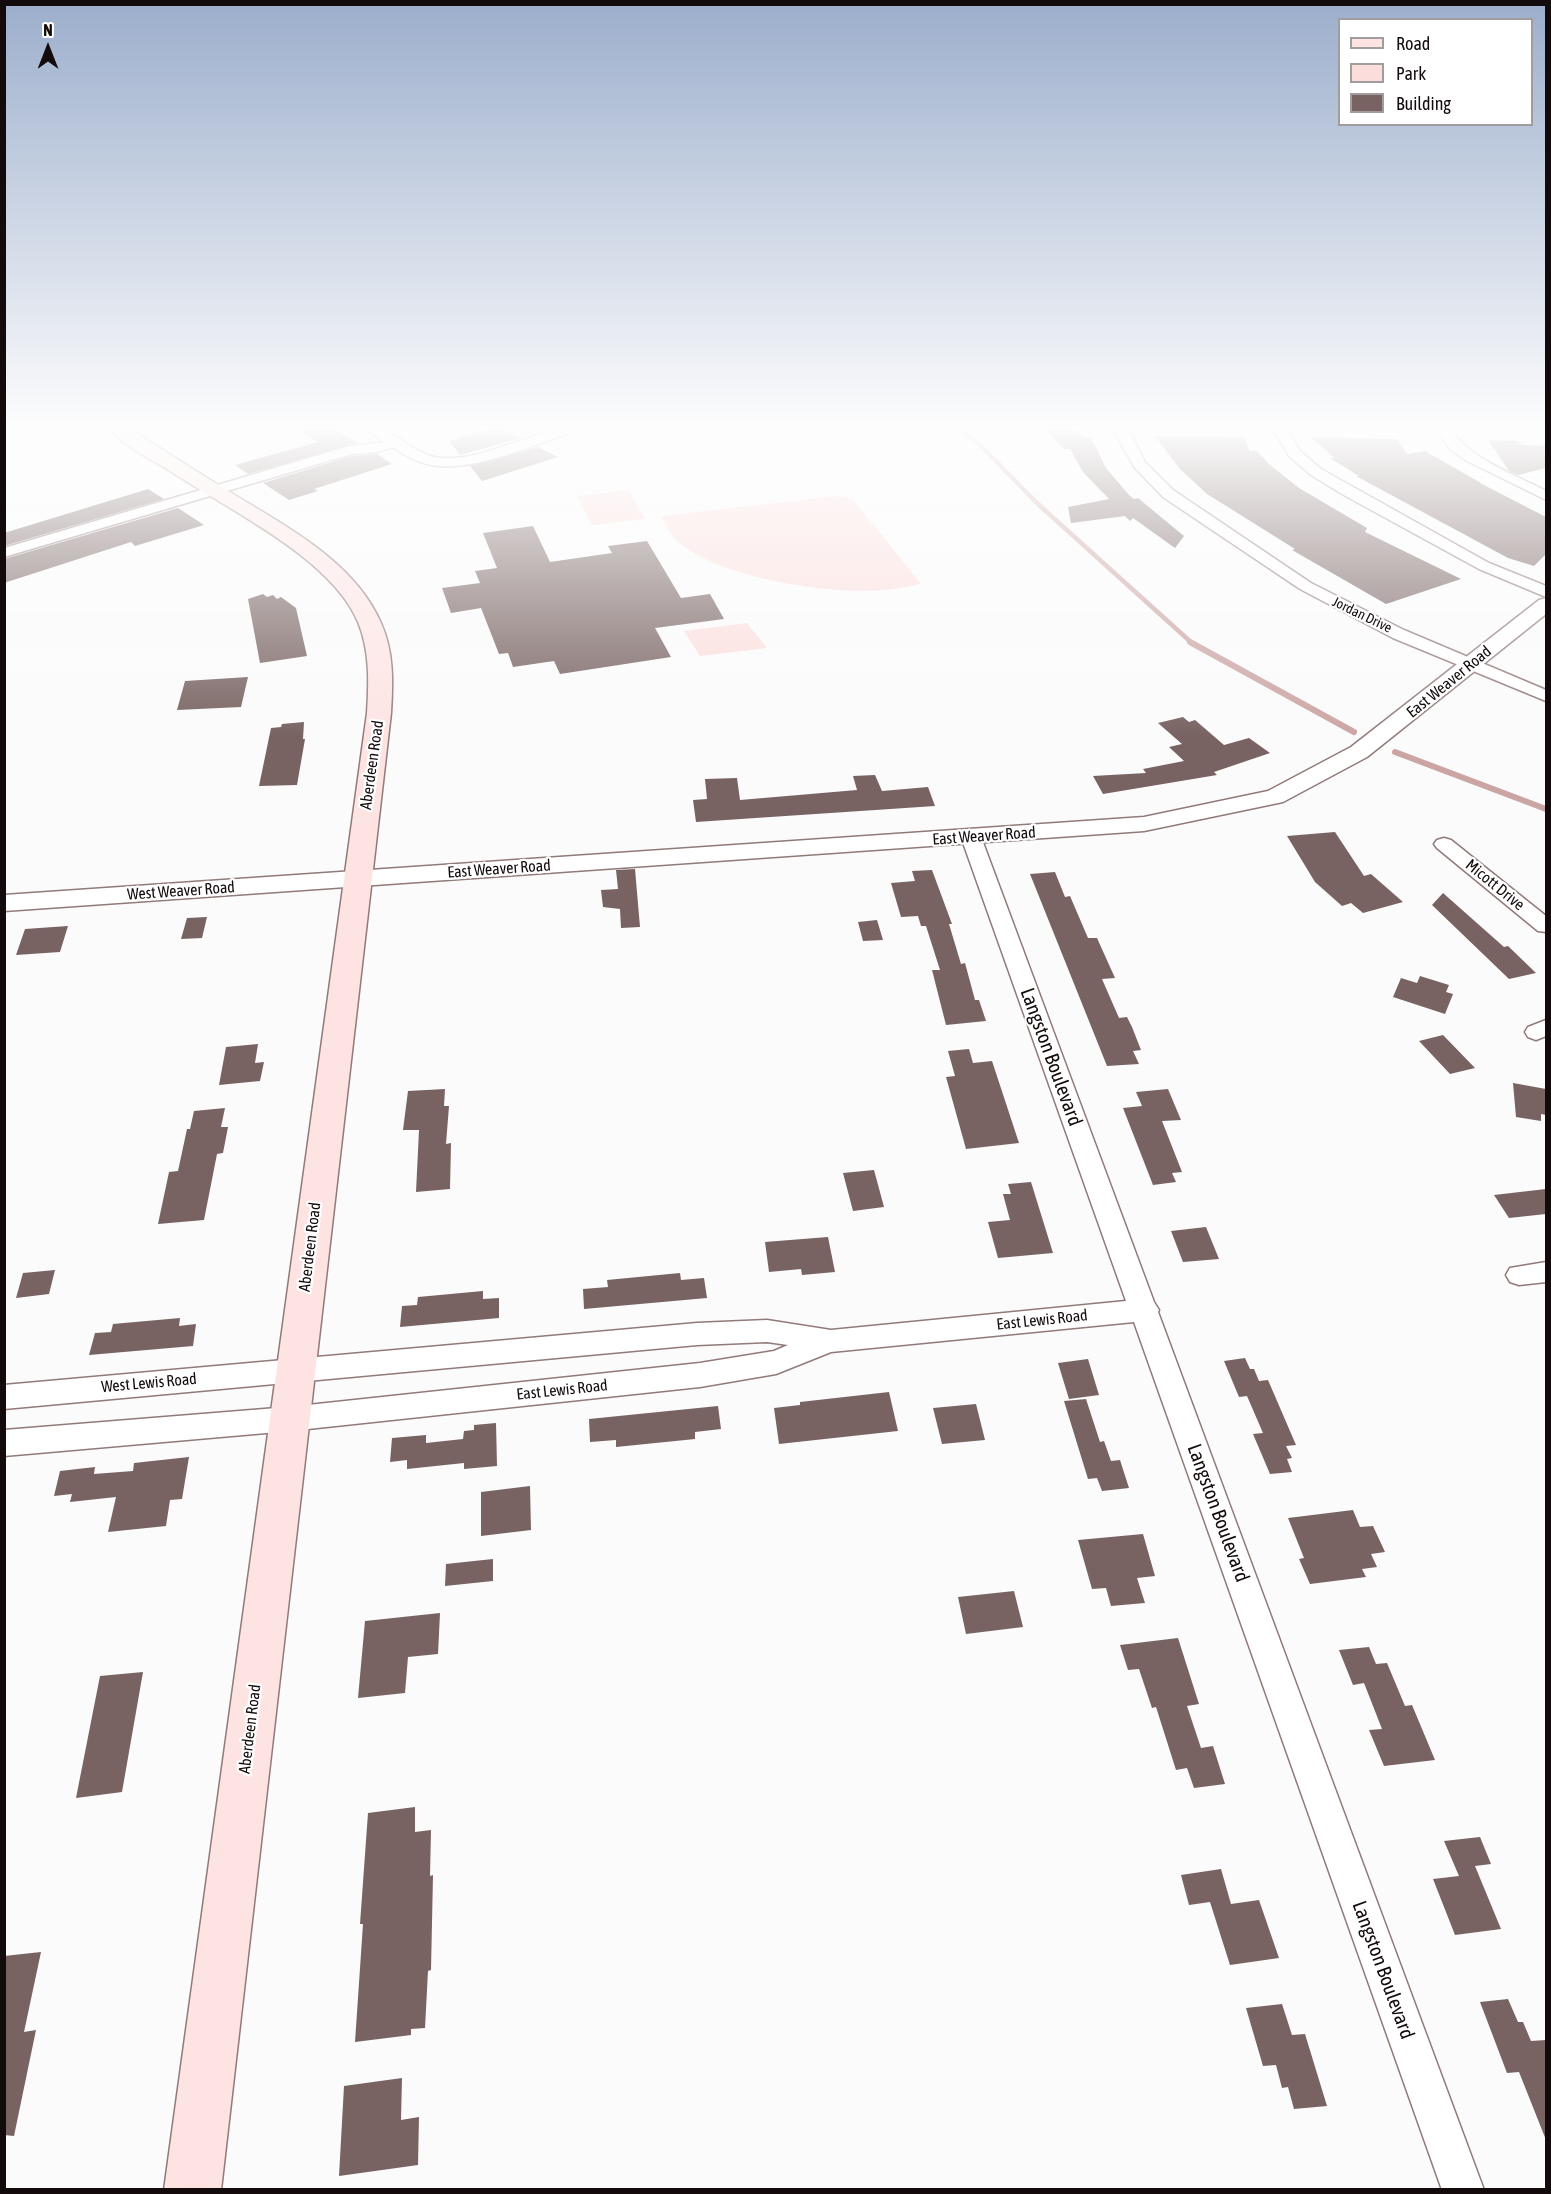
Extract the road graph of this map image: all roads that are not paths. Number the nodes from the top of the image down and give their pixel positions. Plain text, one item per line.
1 (77, 532) edge
2 (98, 532) edge
3 (277, 532) edge
4 (1223, 532) edge
5 (1423, 532) edge
6 (4, 552) edge
7 (4, 562) edge
8 (1546, 592) edge
9 (1546, 604) edge
10 (1471, 665) junction
11 (1546, 696) edge
12 (971, 837) junction
13 (1444, 844) dead end
14 (357, 878) junction
15 (4, 903) edge
16 (1546, 926) edge
17 (1546, 1272) edge
18 (1519, 1275) dead end
19 (1144, 1310) junction
20 (831, 1341) junction
21 (294, 1370) junction
22 (4, 1397) edge
23 (289, 1419) junction
24 (4, 1443) edge
25 (192, 2190) edge
26 (1463, 2190) edge

1 - 6 street
2 - 7 street
3 - 14 main road, Aberdeen Road
4 - 10 street, Jordan Drive
5 - 8 street
9 - 10 street, East Weaver Road
10 - 11 street, Jordan Drive
10 - 12 street, East Weaver Road
12 - 14 street, East Weaver Road
12 - 19 street, Langston Boulevard
13 - 16 street, Micott Drive
14 - 15 street, West Weaver Road
14 - 21 main road, Aberdeen Road
17 - 18 street
19 - 20 street, East Lewis Road
19 - 26 street, Langston Boulevard
20 - 21 street, East Lewis Road
20 - 23 street, East Lewis Road
21 - 22 street, West Lewis Road
21 - 23 main road, Aberdeen Road
23 - 24 street
23 - 25 main road, Aberdeen Road

